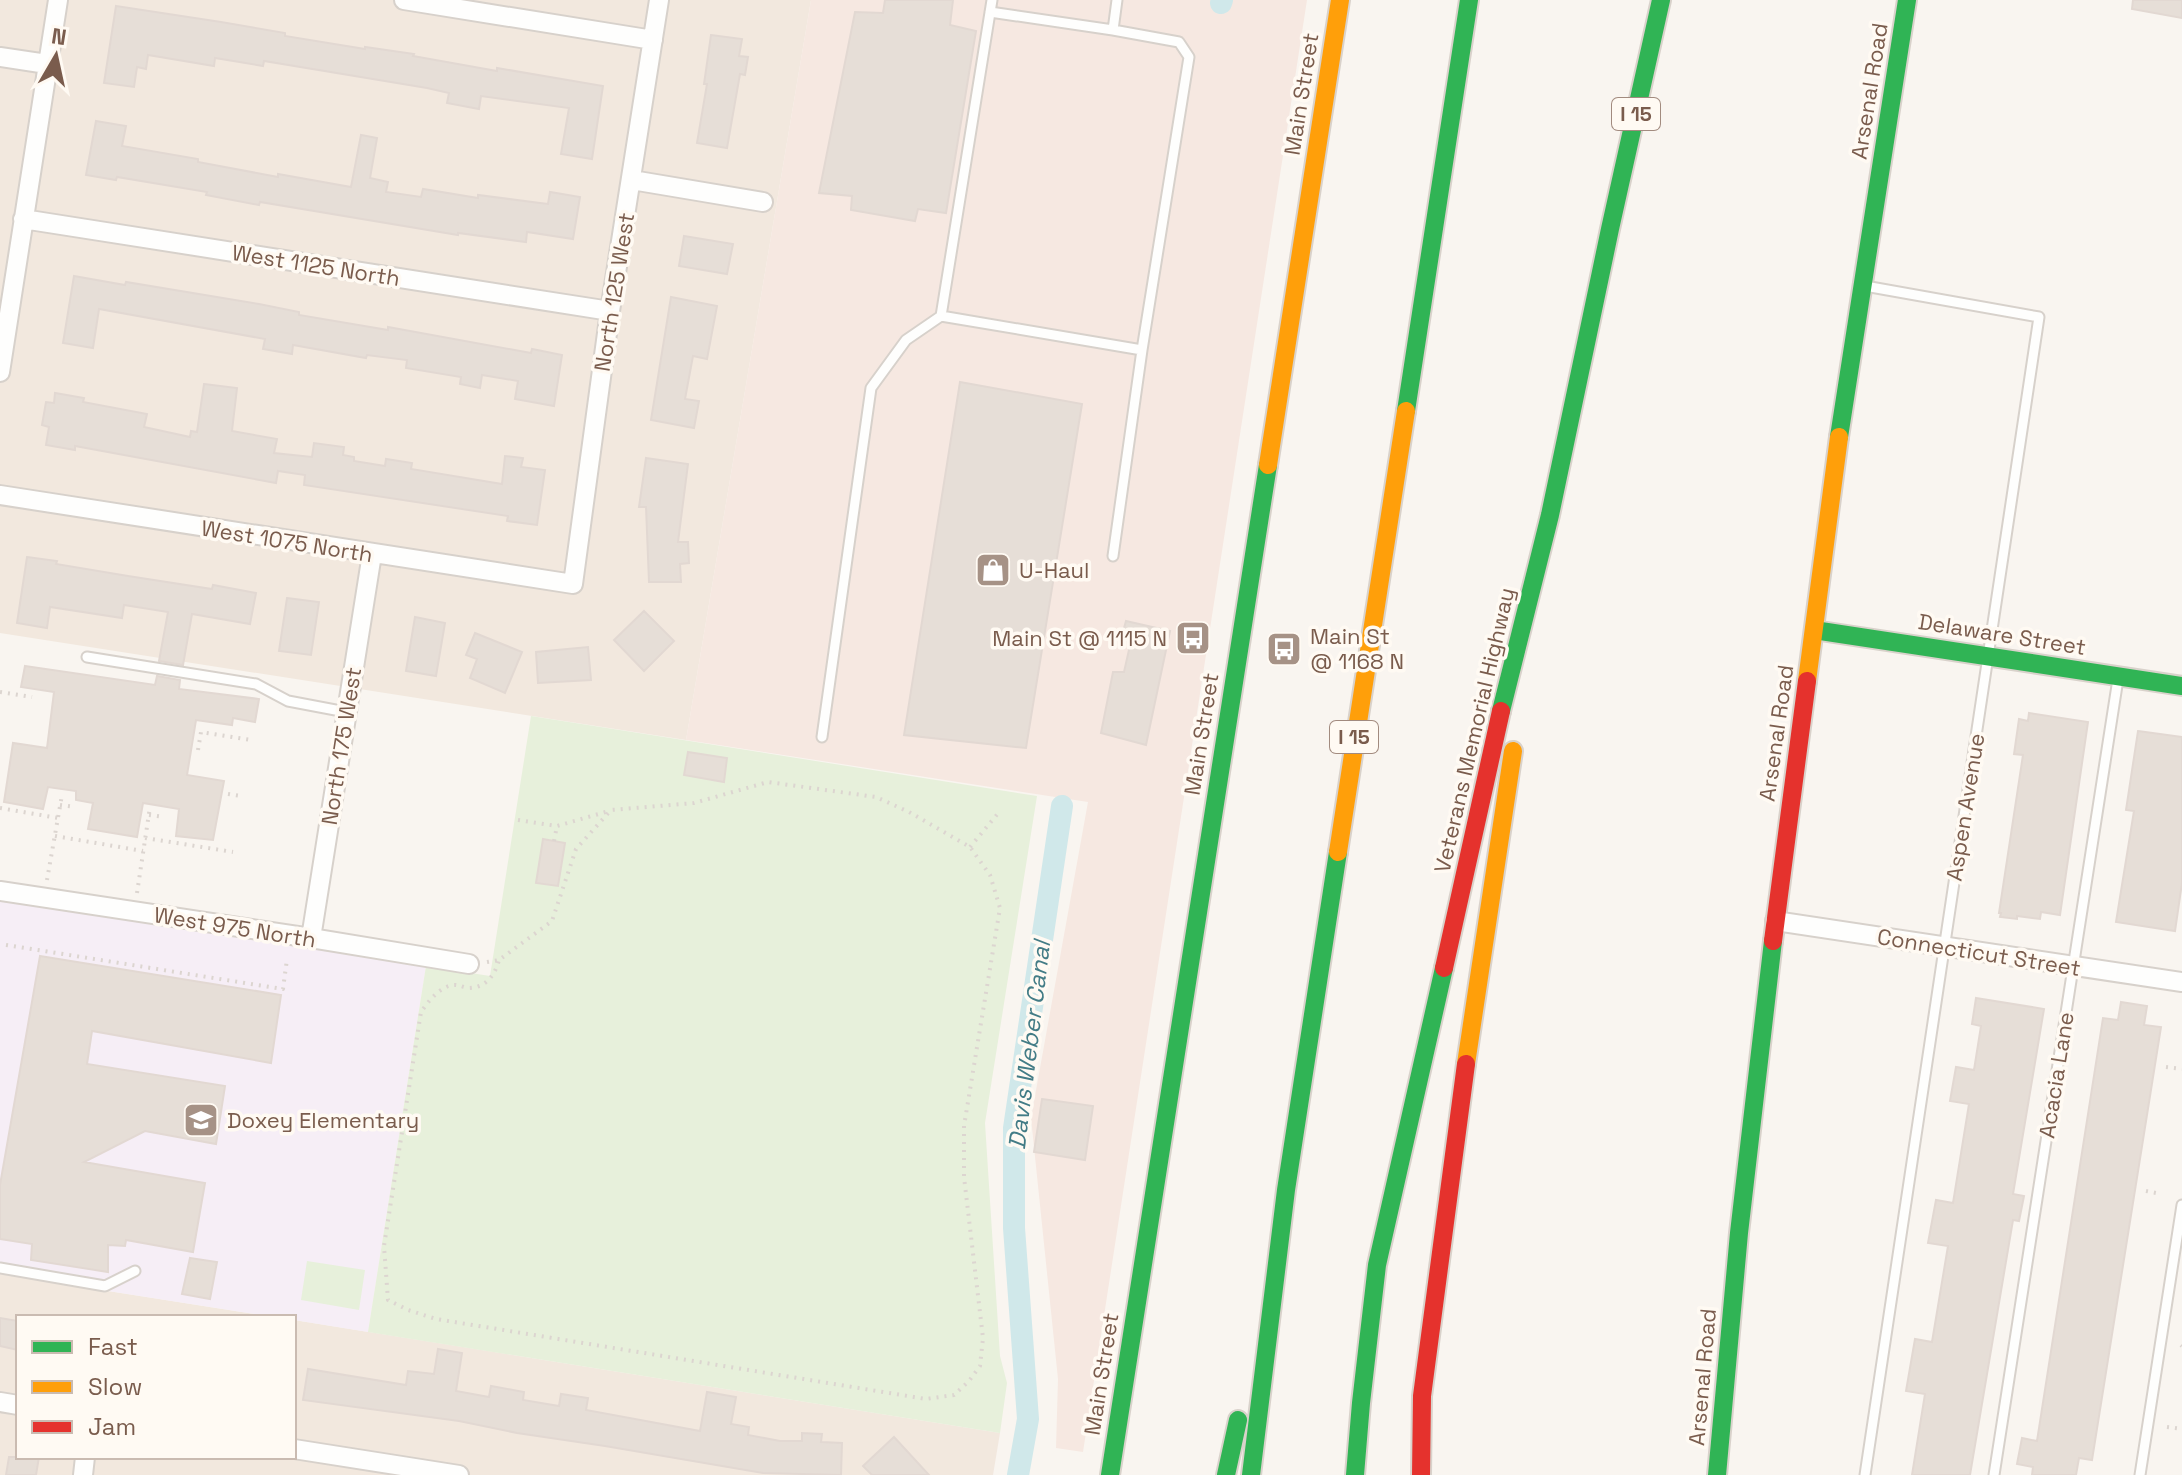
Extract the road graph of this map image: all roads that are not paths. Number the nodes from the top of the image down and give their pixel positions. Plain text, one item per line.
1 (58, 0) edge
2 (404, 0) edge
3 (659, 0) edge
4 (992, 0) edge
5 (1117, 0) edge
6 (1340, 0) edge
7 (1469, 0) edge
8 (1661, 0) edge
9 (1907, 0) edge
10 (990, 12) junction
11 (1113, 30) junction
12 (653, 40) junction
13 (0, 57) edge
14 (47, 64) junction
15 (632, 180) junction
16 (763, 202) dead end
17 (23, 219) junction
18 (1862, 286) junction
19 (610, 311) junction
20 (941, 316) junction
21 (1142, 350) junction
22 (0, 372) edge
23 (0, 495) edge
24 (1550, 515) junction
25 (372, 554) junction
26 (1113, 556) dead end
27 (573, 584) joint
28 (1814, 630) junction
29 (1988, 656) junction
30 (87, 657) dead end
31 (2119, 676) junction
32 (2182, 686) edge
33 (346, 712) junction
34 (822, 737) dead end
35 (0, 891) edge
36 (1775, 921) junction
37 (311, 938) junction
38 (1944, 947) junction
39 (469, 964) road end
40 (2073, 966) junction
41 (2182, 982) edge
42 (1286, 1190) junction
43 (2182, 1205) edge
44 (0, 1268) edge
45 (135, 1271) dead end
46 (296, 1450) edge
47 (350, 1466) edge
48 (459, 1475) edge
49 (1110, 1475) edge
50 (1226, 1475) edge
51 (1251, 1475) edge
52 (1355, 1475) edge
53 (1421, 1475) edge
54 (1717, 1475) edge
55 (1865, 1475) edge
56 (1994, 1475) edge
57 (2140, 1475) edge

1 - 14 street
2 - 12 street
3 - 12 street, North 125 West
4 - 10 lane
5 - 11 lane
6 - 49 main road, Main Street
7 - 42 main road, I 15
8 - 24 main road, Veterans Memorial Highway / I 15
9 - 18 main road, Arsenal Road
10 - 11 lane
10 - 20 lane
11 - 21 lane
12 - 15 street, North 125 West
13 - 14 street
14 - 17 street
15 - 16 street
15 - 19 street, North 125 West
17 - 19 street, West 1125 North
17 - 22 street
18 - 28 main road, Arsenal Road
18 - 29 lane, Aspen Avenue
19 - 27 street, North 125 West
20 - 21 lane
20 - 34 lane
21 - 26 lane
23 - 25 street, West 1075 North
24 - 52 main road, Veterans Memorial Highway / I 15
24 - 53 main road
25 - 27 street, West 1075 North
25 - 33 street, North 175 West
28 - 29 main road, Delaware Street
28 - 36 main road, Arsenal Road
29 - 31 main road, Delaware Street
29 - 38 lane, Aspen Avenue
30 - 33 lane
31 - 32 main road, Delaware Street
31 - 40 lane, Acacia Lane
33 - 37 street, North 175 West
35 - 37 street, West 975 North
36 - 38 street, Connecticut Street
36 - 54 main road, Arsenal Road
37 - 39 street, West 975 North
38 - 40 street, Connecticut Street
38 - 55 lane, Aspen Avenue
40 - 41 street, Connecticut Street
40 - 56 lane, Acacia Lane
42 - 50 main road
42 - 51 main road, I 15
43 - 57 lane
44 - 45 lane
46 - 47 street
47 - 48 street

